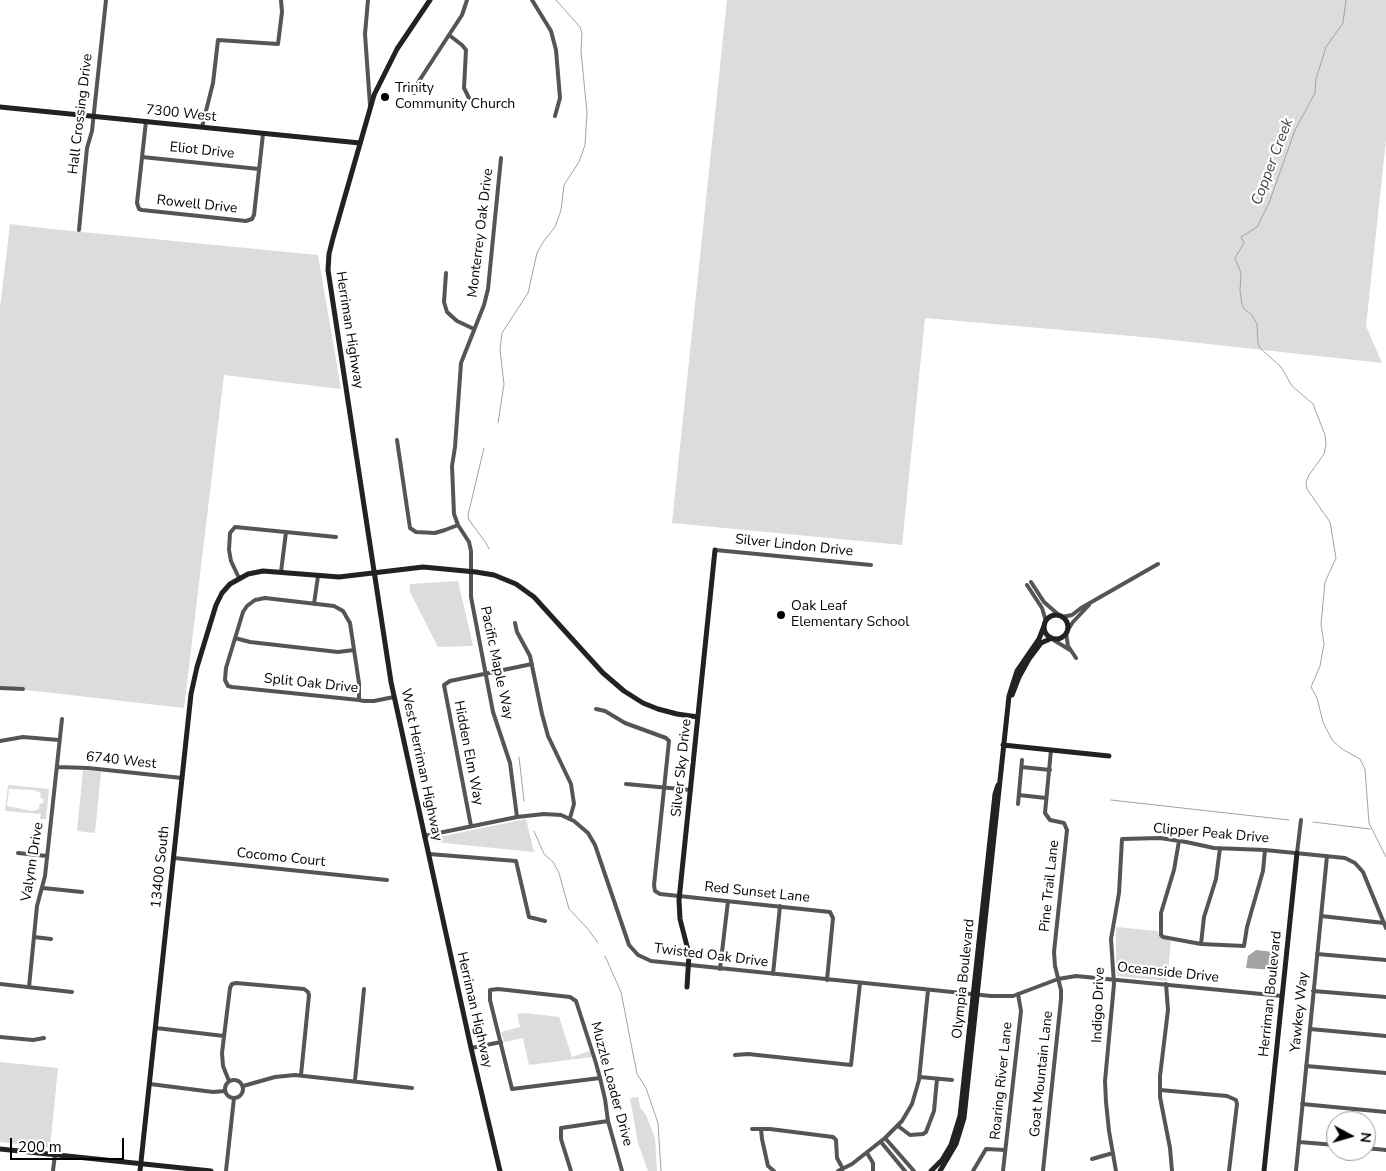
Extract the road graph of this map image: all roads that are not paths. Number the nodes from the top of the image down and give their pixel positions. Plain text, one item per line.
1 (106, 0) edge
2 (281, 0) edge
3 (368, 0) edge
4 (430, 0) edge
5 (467, 0) edge
6 (532, 0) edge
7 (449, 35) junction
8 (414, 93) dead end
9 (469, 98) dead end
10 (0, 107) edge
11 (370, 107) junction
12 (555, 116) dead end
13 (94, 117) junction
14 (146, 122) junction
15 (202, 127) junction
16 (263, 134) junction
17 (360, 143) junction
18 (142, 157) junction
19 (501, 158) dead end
20 (259, 169) junction
21 (79, 230) dead end
22 (446, 273) dead end
23 (474, 329) junction
24 (398, 440) dead end
25 (458, 524) junction
26 (286, 532) junction
27 (336, 537) dead end
28 (716, 550) joint
29 (1158, 564) dead end
30 (871, 565) dead end
31 (470, 571) junction
32 (282, 572) junction
33 (375, 573) junction
34 (318, 576) junction
35 (240, 578) junction
36 (1031, 582) dead end
37 (1027, 585) dead end
38 (314, 604) junction
39 (1089, 605) junction
40 (1061, 616) junction
41 (514, 623) dead end
42 (1045, 624) junction
43 (1067, 632) junction
44 (235, 638) junction
45 (1052, 639) junction
46 (354, 650) junction
47 (1070, 650) junction
48 (1076, 658) dead end
49 (532, 664) junction
50 (485, 673) junction
51 (391, 682) joint
52 (0, 688) edge
53 (22, 689) dead end
54 (394, 697) junction
55 (359, 700) junction
56 (596, 709) dead end
57 (1006, 715) junction
58 (698, 717) junction
59 (62, 719) dead end
60 (60, 740) junction
61 (0, 741) edge
62 (1003, 745) junction
63 (1051, 750) junction
64 (1109, 756) dead end
65 (1022, 760) dead end
66 (57, 767) junction
67 (1022, 767) junction
68 (1050, 770) junction
69 (182, 778) junction
70 (626, 784) dead end
71 (664, 788) junction
72 (690, 790) junction
73 (1019, 796) junction
74 (1046, 798) junction
75 (1018, 804) dead end
76 (517, 817) junction
77 (570, 818) junction
78 (1301, 820) dead end
79 (471, 826) junction
80 (424, 836) junction
81 (1122, 839) joint
82 (1180, 841) junction
83 (1220, 848) junction
84 (1265, 850) junction
85 (18, 853) dead end
86 (1297, 853) junction
87 (429, 854) junction
88 (47, 856) junction
89 (1327, 856) junction
90 (174, 858) junction
91 (387, 880) dead end
92 (43, 888) junction
93 (82, 892) dead end
94 (680, 896) junction
95 (728, 901) junction
96 (780, 906) junction
97 (1321, 916) junction
98 (545, 921) dead end
99 (1385, 925) edge
100 (34, 937) junction
101 (51, 939) dead end
102 (1201, 944) junction
103 (1317, 954) junction
104 (1386, 960) edge
105 (689, 966) junction
106 (720, 969) junction
107 (773, 974) junction
108 (1058, 979) junction
109 (1114, 979) junction
110 (826, 980) junction
111 (860, 983) junction
112 (0, 984) edge
113 (1166, 984) junction
114 (29, 987) junction
115 (687, 987) dead end
116 (364, 989) dead end
117 (928, 990) junction
118 (1313, 991) junction
119 (72, 992) dead end
120 (966, 994) joint
121 (1018, 994) junction
122 (976, 995) junction
123 (1282, 996) junction
124 (1386, 997) edge
125 (156, 1028) junction
126 (1310, 1029) junction
127 (224, 1036) junction
128 (1386, 1036) edge
129 (0, 1037) edge
130 (44, 1038) dead end
131 (501, 1042) junction
132 (471, 1048) junction
133 (735, 1055) dead end
134 (1306, 1066) junction
135 (1386, 1074) edge
136 (302, 1075) junction
137 (920, 1077) junction
138 (600, 1078) junction
139 (937, 1079) junction
140 (355, 1080) junction
141 (952, 1080) dead end
142 (229, 1081) junction
143 (150, 1084) junction
144 (243, 1086) junction
145 (412, 1088) dead end
146 (1160, 1090) junction
147 (225, 1091) junction
148 (234, 1098) junction
149 (1302, 1104) junction
150 (1386, 1112) edge
151 (608, 1121) junction
152 (898, 1126) junction
153 (752, 1129) dead end
154 (761, 1129) junction
155 (883, 1140) junction
156 (1299, 1142) junction
157 (1326, 1144) edge
158 (0, 1149) edge
159 (1006, 1150) junction
160 (867, 1153) junction
161 (1113, 1153) junction
162 (55, 1154) junction
163 (1092, 1159) dead end
164 (141, 1164) junction
165 (841, 1170) edge
166 (53, 1171) edge
167 (140, 1171) edge
168 (211, 1171) edge
169 (226, 1171) edge
170 (500, 1171) edge
171 (571, 1171) edge
172 (622, 1171) edge
173 (774, 1171) edge
174 (873, 1171) edge
175 (905, 1171) edge
176 (914, 1171) edge
177 (931, 1171) edge
178 (940, 1171) edge
179 (974, 1171) edge
180 (1003, 1171) edge
181 (1043, 1171) edge
182 (1116, 1171) edge
183 (1172, 1171) edge
184 (1229, 1171) edge
185 (1264, 1171) edge
186 (1296, 1171) edge

1 - 13 street, Hall Crossing Drive
2 - 15 street
3 - 11 street
4 - 11 street, Herriman Highway
5 - 7 street
6 - 12 street
7 - 8 street
7 - 9 street
10 - 13 street, 7300 West
11 - 17 street, Herriman Highway
13 - 14 street, 7300 West
13 - 21 street, Hall Crossing Drive
14 - 15 street, 7300 West
14 - 18 street
15 - 16 street, 7300 West
16 - 17 street, 7300 West
16 - 20 street
17 - 33 street, Herriman Highway
18 - 20 street, Eliot Drive
18 - 20 street, Rowell Drive
19 - 23 street, Monterrey Oak Drive
22 - 23 street
23 - 25 street, Monterrey Oak Drive
24 - 25 street
25 - 31 street, Monterrey Oak Drive
26 - 27 street
26 - 32 street
26 - 35 street
28 - 30 street, Silver Lindon Drive
28 - 58 street, Silver Sky Drive
29 - 39 street
31 - 33 street
31 - 50 street, Pacific Maple Way
31 - 58 street
32 - 34 street
32 - 35 street
33 - 34 street
33 - 51 street, Herriman Highway
34 - 38 street
35 - 69 street, 13400 South
36 - 40 street
37 - 42 street
38 - 44 street
38 - 46 street
39 - 40 street
39 - 43 street
40 - 42 street
40 - 43 street
41 - 49 street
42 - 45 street
42 - 57 street, Olympia Boulevard
43 - 45 street
43 - 47 street
44 - 46 street
44 - 55 street, Split Oak Drive
45 - 47 street
45 - 57 street, Olympia Boulevard
46 - 55 street
47 - 48 street
49 - 50 street
49 - 77 street
50 - 76 street, Pacific Maple Way
50 - 79 street, Hidden Elm Way
51 - 54 street, West Herriman Highway
52 - 53 street
54 - 55 street, Split Oak Drive
54 - 80 street, West Herriman Highway
56 - 71 street, Red Sunset Lane
57 - 62 street, Olympia Boulevard
58 - 72 street, Silver Sky Drive
59 - 60 street, Valynn Drive
60 - 61 street
60 - 66 street, Valynn Drive
62 - 63 street
62 - 122 street, Olympia Boulevard
63 - 64 street
63 - 68 street, Pine Trail Lane
65 - 67 street
66 - 69 street, 6740 West
66 - 88 street, Valynn Drive
67 - 68 street
67 - 73 street
68 - 74 street, Pine Trail Lane
69 - 90 street, 13400 South
70 - 71 street
71 - 72 street
71 - 94 street, Red Sunset Lane
72 - 94 street, Silver Sky Drive
73 - 74 street
73 - 75 street
74 - 108 street, Pine Trail Lane
76 - 77 street
76 - 79 street
77 - 105 street, Twisted Oak Drive
78 - 86 street, Herriman Boulevard
79 - 80 street
80 - 87 street, West Herriman Highway
81 - 82 street, Clipper Peak Drive
81 - 109 street, Indigo Drive
82 - 83 street, Clipper Peak Drive
82 - 102 street
83 - 84 street, Clipper Peak Drive
83 - 102 street
84 - 86 street, Clipper Peak Drive
84 - 102 street
85 - 88 street
86 - 89 street, Clipper Peak Drive
86 - 123 street, Herriman Boulevard
87 - 98 street
87 - 132 street, Herriman Highway
88 - 92 street, Valynn Drive
89 - 97 street, Yawkey Way
89 - 99 street, Clipper Peak Drive
90 - 91 street, Cocomo Court
90 - 125 street, 13400 South
92 - 93 street
92 - 100 street, Valynn Drive
94 - 95 street, Red Sunset Lane
94 - 105 street, Silver Sky Drive
95 - 96 street, Red Sunset Lane
95 - 106 street
96 - 107 street
96 - 110 street, Red Sunset Lane
97 - 99 street
97 - 103 street, Yawkey Way
100 - 101 street
100 - 114 street, Valynn Drive
103 - 104 street
103 - 118 street, Yawkey Way
105 - 106 street, Twisted Oak Drive
105 - 115 street, Silver Sky Drive
106 - 107 street, Twisted Oak Drive
107 - 110 street, Twisted Oak Drive
108 - 109 street, Oceanside Drive
108 - 121 street, Oceanside Drive
108 - 181 street, Goat Mountain Lane
109 - 113 street, Oceanside Drive
109 - 161 street, Indigo Drive
110 - 111 street, Twisted Oak Drive
111 - 117 street, Twisted Oak Drive
111 - 133 street
112 - 114 street
113 - 123 street, Oceanside Drive
113 - 146 street
114 - 119 street
116 - 140 street
117 - 120 street, Twisted Oak Drive
117 - 137 street
118 - 124 street
118 - 126 street, Yawkey Way
120 - 122 street, Oceanside Drive
121 - 122 street, Oceanside Drive
121 - 159 street, Roaring River Lane
122 - 177 street, Olympia Boulevard
122 - 178 street, Olympia Boulevard
123 - 185 street, Herriman Boulevard
125 - 127 street
125 - 143 street, 13400 South
126 - 128 street
126 - 134 street, Yawkey Way
127 - 136 street
127 - 142 street
129 - 130 street
131 - 132 street
131 - 138 street
131 - 138 street, Muzzle Loader Drive
132 - 170 street, Herriman Highway
134 - 135 street
134 - 149 street, Yawkey Way
136 - 140 street
136 - 144 street
137 - 139 street
137 - 152 street
138 - 151 street, Muzzle Loader Drive
139 - 141 street
139 - 152 street
140 - 145 street
142 - 144 street
142 - 147 street
143 - 147 street
143 - 164 street, 13400 South
144 - 148 street
146 - 183 street
146 - 184 street
147 - 148 street
148 - 169 street
149 - 150 street
149 - 156 street, Yawkey Way
151 - 171 street
151 - 172 street, Muzzle Loader Drive
152 - 155 street
153 - 154 street
154 - 165 street
154 - 173 street
155 - 160 street
155 - 175 street
155 - 176 street
156 - 157 street
156 - 186 street, Yawkey Way
158 - 162 street
159 - 179 street
159 - 180 street, Roaring River Lane
160 - 165 street
160 - 174 street
161 - 163 street
161 - 182 street, Indigo Drive
162 - 164 street
162 - 166 street
164 - 167 street, 13400 South
164 - 168 street

